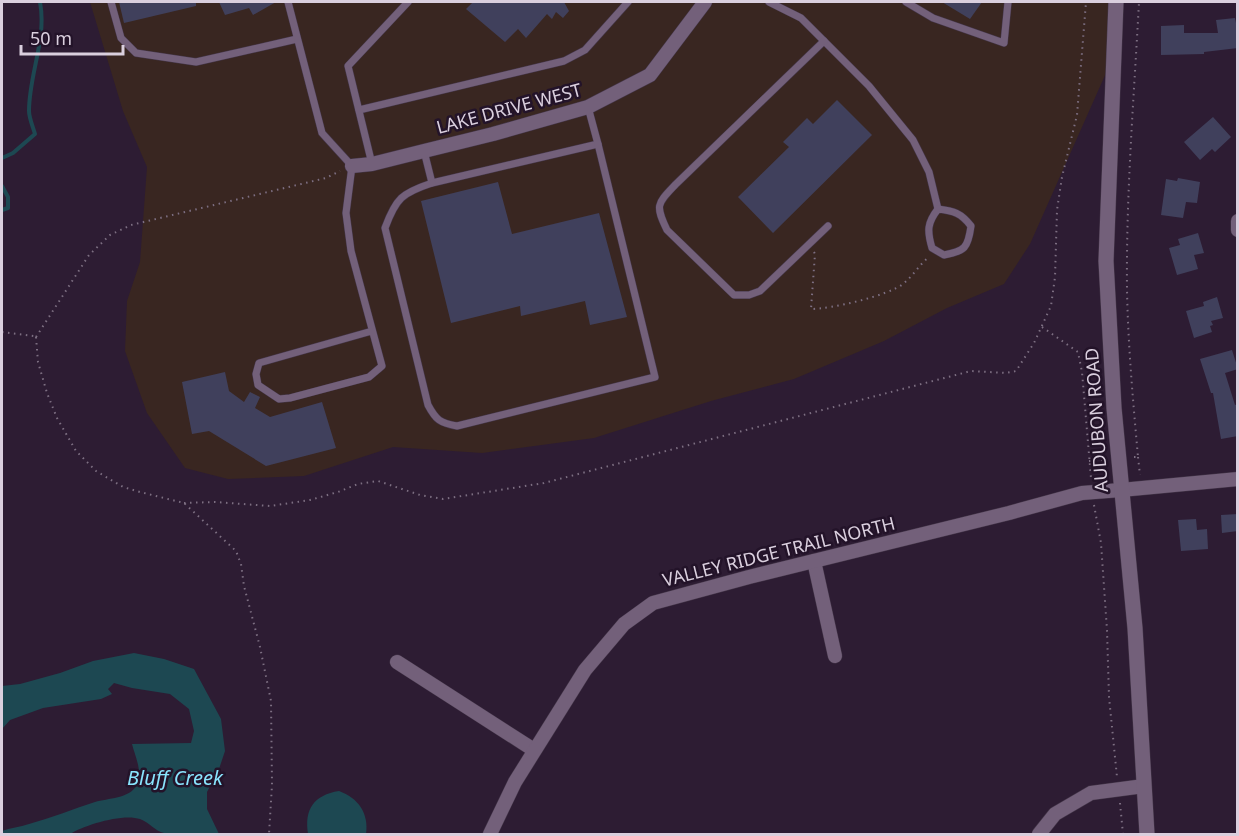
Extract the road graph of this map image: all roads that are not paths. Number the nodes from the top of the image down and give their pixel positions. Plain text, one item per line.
1 (111, 2) edge
2 (288, 2) edge
3 (408, 2) edge
4 (628, 2) edge
5 (705, 2) edge
6 (769, 2) edge
7 (906, 2) edge
8 (1008, 2) edge
9 (1116, 2) edge
10 (297, 39) junction
11 (824, 41) junction
12 (588, 107) junction
13 (359, 110) junction
14 (598, 144) junction
15 (424, 151) junction
16 (372, 164) junction
17 (352, 166) junction
18 (432, 183) junction
19 (938, 209) junction
20 (1238, 221) edge
21 (828, 226) dead end
22 (1238, 230) edge
23 (372, 331) junction
24 (1238, 479) edge
25 (1121, 490) junction
26 (814, 561) junction
27 (835, 656) dead end
28 (396, 662) dead end
29 (534, 750) junction
30 (1144, 786) junction
31 (490, 834) edge
32 (1039, 834) edge
33 (1147, 834) edge

1 - 10 lane
2 - 10 lane
3 - 13 lane
4 - 13 lane
5 - 12 street, LAKE DRIVE WEST
6 - 11 lane
7 - 8 lane
9 - 25 street, AUDUBON ROAD
10 - 17 lane
11 - 19 lane
11 - 21 lane
12 - 14 lane
12 - 15 street, LAKE DRIVE WEST
13 - 16 lane
14 - 18 lane
14 - 18 lane
15 - 16 street, LAKE DRIVE WEST
15 - 18 lane
16 - 17 street, LAKE DRIVE WEST
17 - 23 lane
19 - 19 lane
20 - 22 street
23 - 23 lane
24 - 25 street, VALLEY RIDGE TRAIL NORTH
25 - 26 street, VALLEY RIDGE TRAIL NORTH
25 - 30 street, AUDUBON ROAD
26 - 27 street
26 - 29 street, VALLEY RIDGE TRAIL NORTH
28 - 29 street
29 - 31 street, VALLEY RIDGE TRAIL NORTH
30 - 32 street
30 - 33 street, AUDUBON ROAD

